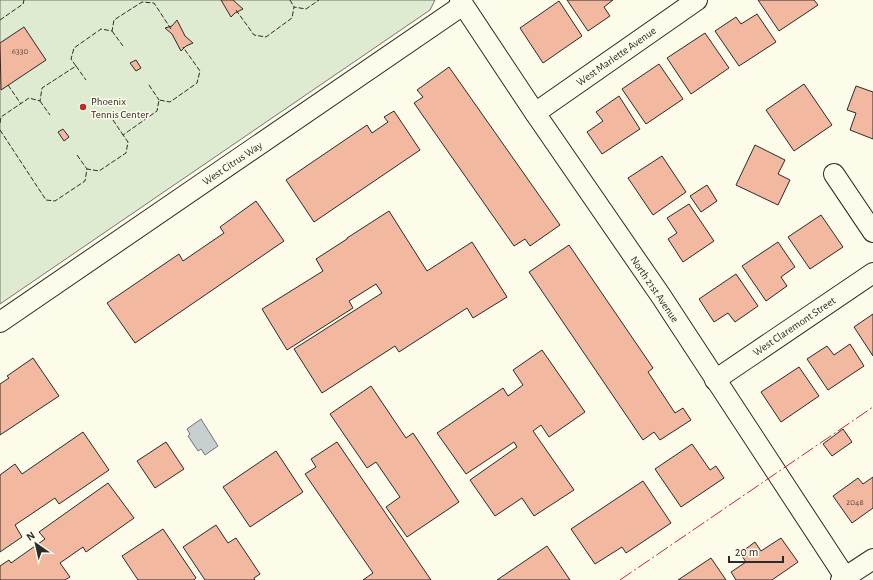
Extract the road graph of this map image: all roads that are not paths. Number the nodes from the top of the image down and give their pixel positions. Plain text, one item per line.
1 (697, 0) edge
2 (462, 2) edge
3 (535, 113) junction
4 (834, 174) dead end
5 (873, 232) edge
6 (873, 273) edge
7 (0, 322) edge
8 (716, 380) junction
9 (873, 559) edge
10 (844, 579) edge

1 - 3 street, West Marlette Avenue
2 - 3 street, North 21st Avenue
2 - 7 street, West Citrus Way
3 - 8 street, North 21st Avenue
4 - 5 street
6 - 8 street, West Claremont Street
8 - 10 street, North 21st Avenue
9 - 10 street

